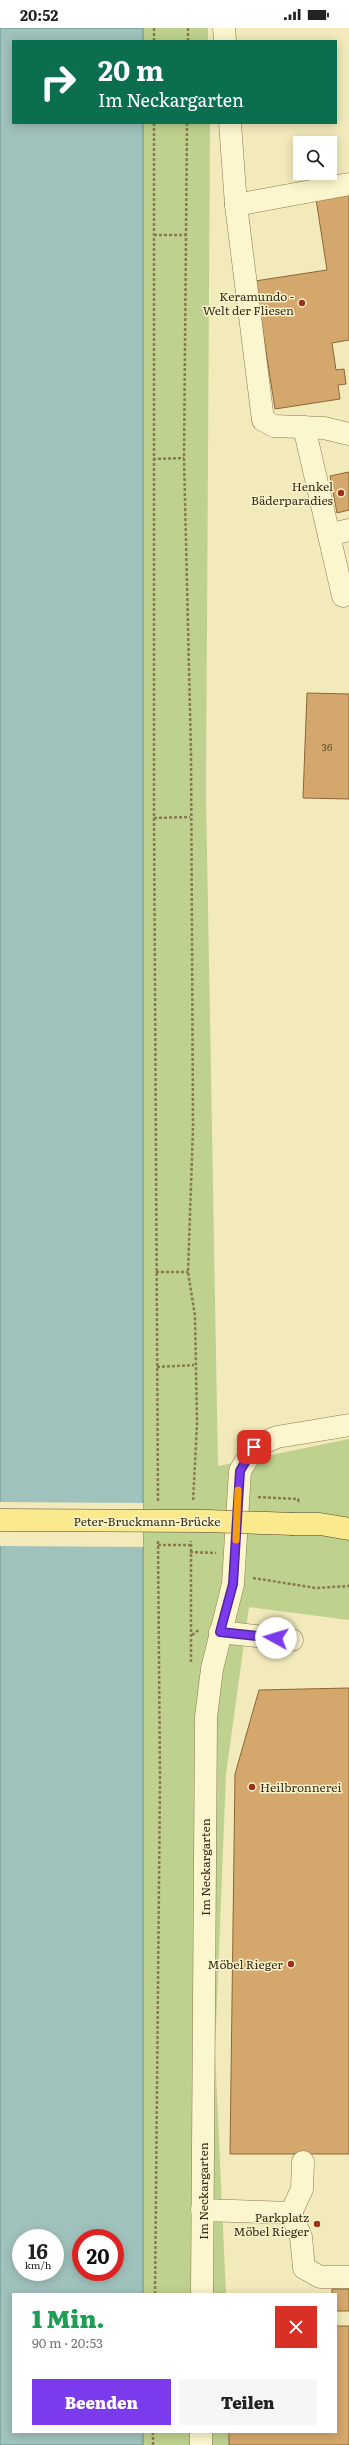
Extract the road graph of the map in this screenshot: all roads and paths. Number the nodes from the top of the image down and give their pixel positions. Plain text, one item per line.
1 (154, 28) edge
2 (188, 28) edge
3 (224, 28) edge
4 (154, 40) edge
5 (188, 40) edge
6 (225, 40) edge
7 (154, 124) edge
8 (187, 124) edge
9 (230, 124) edge
10 (349, 184) edge
11 (236, 205) junction
12 (154, 235) junction
13 (186, 235) junction
14 (304, 427) junction
15 (349, 434) edge
16 (184, 458) junction
17 (153, 459) junction
18 (339, 532) edge
19 (343, 596) dead end
20 (190, 817) junction
21 (154, 818) junction
22 (156, 1272) junction
23 (188, 1272) junction
24 (194, 1365) junction
25 (157, 1367) junction
26 (349, 1425) edge
27 (238, 1496) junction
28 (158, 1506) dead end
29 (193, 1507) dead end
30 (298, 1516) junction
31 (349, 1517) edge
32 (0, 1520) edge
33 (320, 1524) junction
34 (349, 1529) edge
35 (158, 1537) dead end
36 (192, 1538) dead end
37 (158, 1545) junction
38 (191, 1545) junction
39 (233, 1584) junction
40 (349, 1586) edge
41 (211, 1629) junction
42 (192, 1635) junction
43 (292, 1640) dead end
44 (191, 1666) dead end
45 (303, 2162) dead end
46 (202, 2210) junction
47 (292, 2213) junction
48 (349, 2277) edge
49 (154, 2293) edge
50 (202, 2293) edge
51 (153, 2433) edge
52 (201, 2433) edge
53 (153, 2445) edge
54 (201, 2445) edge

1 - 4 path
2 - 5 path
3 - 6 street
7 - 12 path
8 - 13 path
9 - 11 street
10 - 11 street
11 - 14 street
12 - 13 path
12 - 17 path
13 - 16 path
14 - 15 street
14 - 18 street
16 - 17 path
16 - 20 path
17 - 21 path
18 - 19 street
20 - 21 path
20 - 23 path
21 - 22 path
22 - 23 path
22 - 25 path
23 - 24 path
24 - 25 path
24 - 29 path
25 - 28 path
26 - 27 street, Im Neckargarten
27 - 30 path
27 - 39 street, Im Neckargarten
30 - 32 main road, Peter-Bruckmann-Brücke, bridge
30 - 33 main road, Peter-Bruckmann-Brücke
31 - 33 main road
33 - 34 main road
35 - 37 path
36 - 38 path
37 - 38 path
37 - 49 path
38 - 42 path
39 - 40 path
39 - 41 street, Im Neckargarten
41 - 42 path
41 - 43 street
41 - 46 street, Im Neckargarten
42 - 44 path
45 - 47 street
46 - 47 street
46 - 50 street, Im Neckargarten
47 - 48 street
51 - 53 path
52 - 54 street

